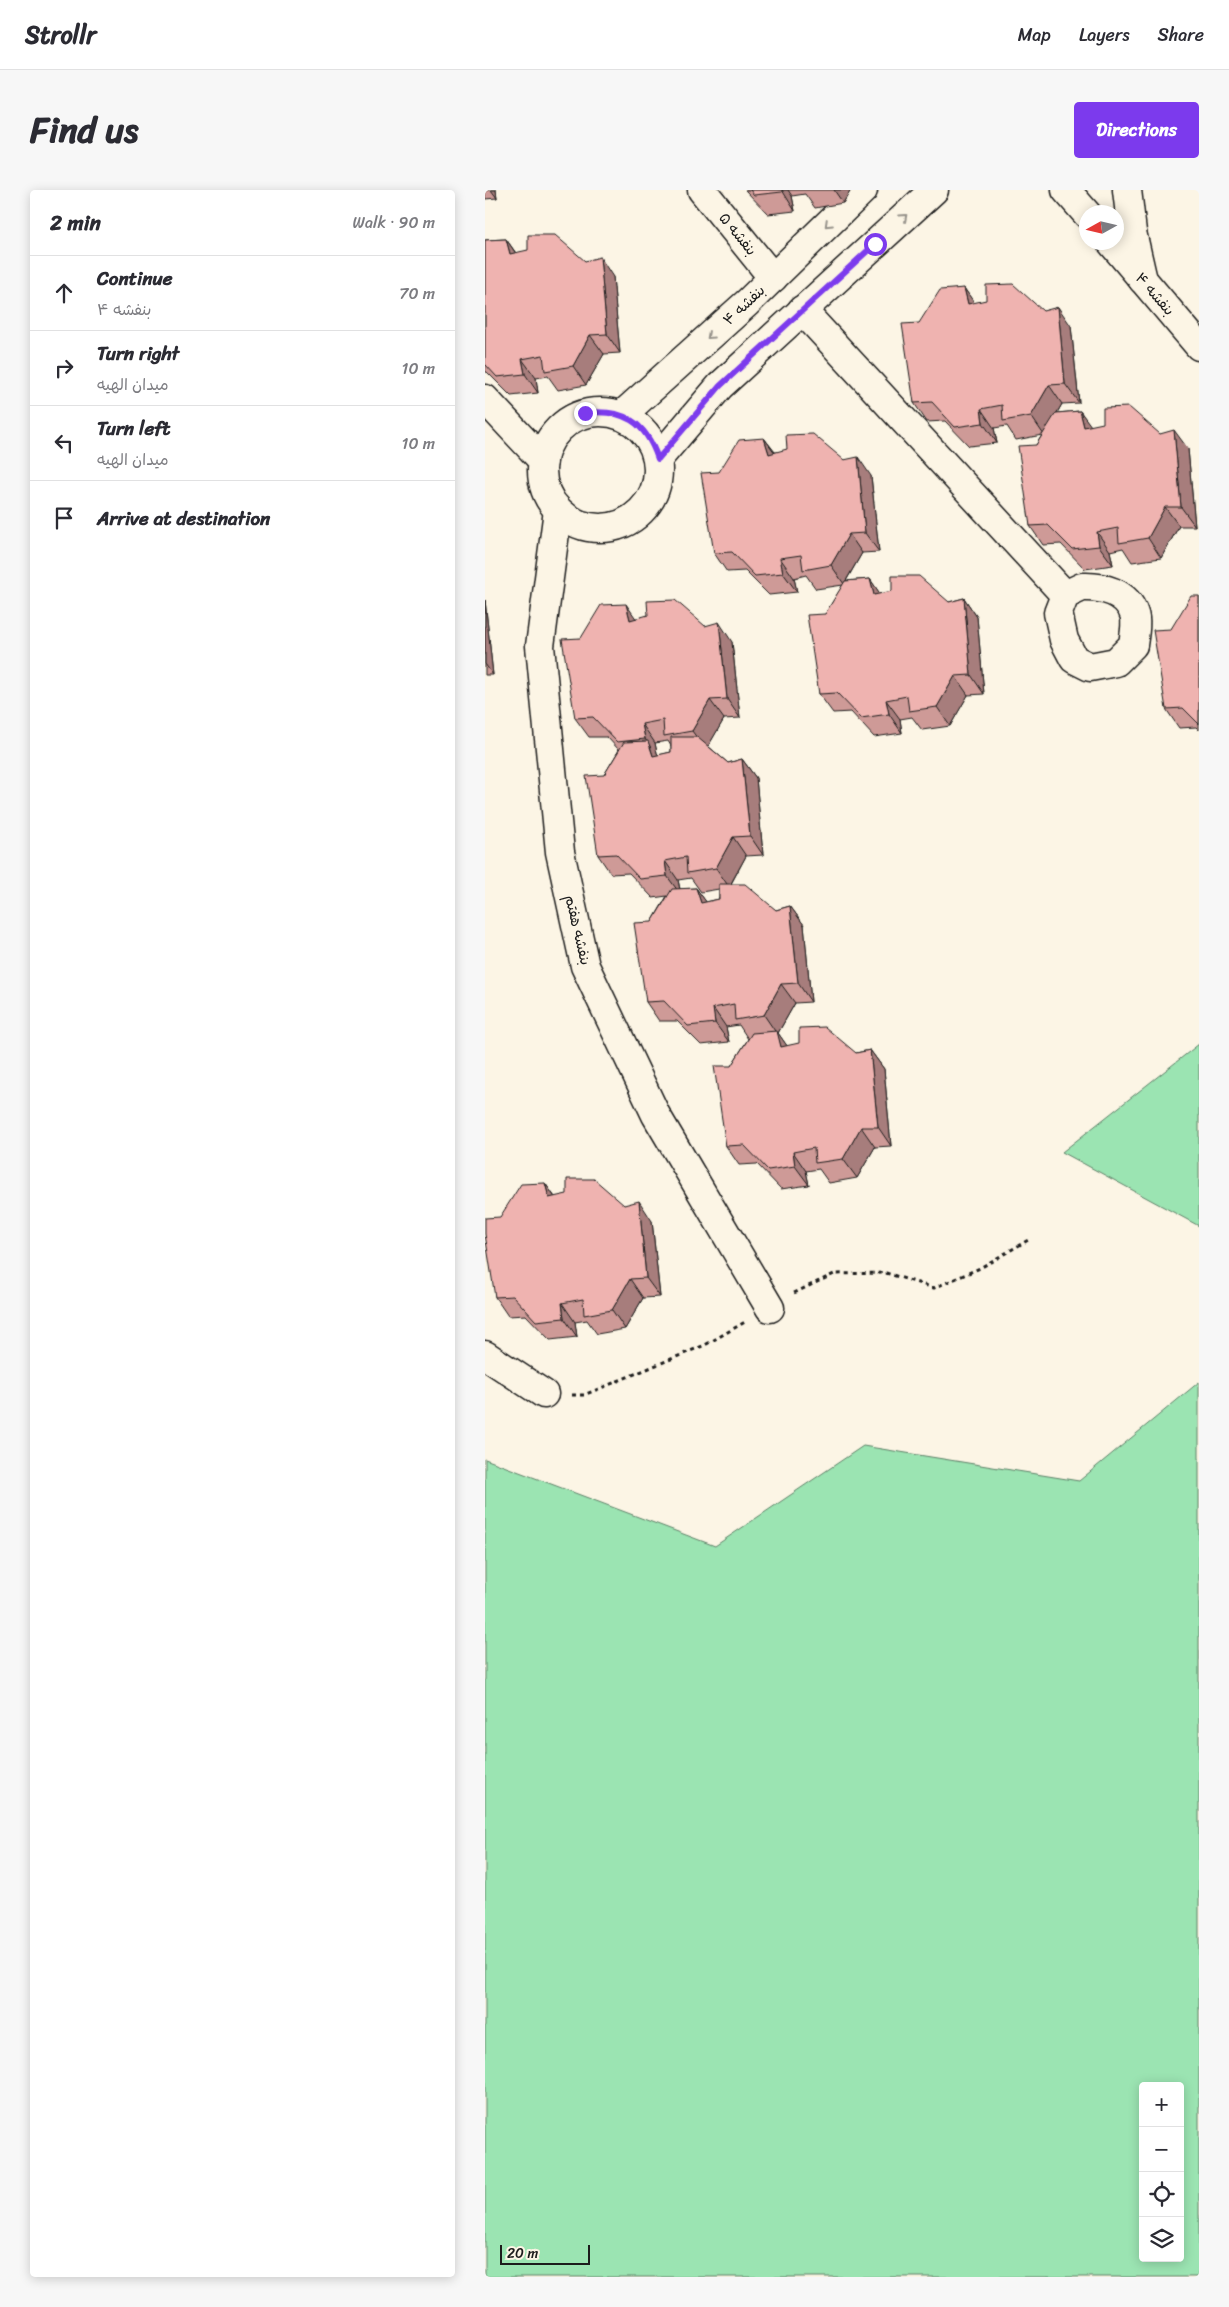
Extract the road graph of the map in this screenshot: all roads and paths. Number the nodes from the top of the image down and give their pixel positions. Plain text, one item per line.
1 (702, 190) edge
2 (863, 190) edge
3 (934, 190) edge
4 (1066, 190) edge
5 (1127, 190) edge
6 (1079, 205) edge
7 (1118, 250) edge
8 (773, 278) junction
9 (1143, 280) junction
10 (802, 310) junction
11 (1199, 346) edge
12 (485, 399) edge
13 (622, 415) junction
14 (658, 459) junction
15 (543, 461) junction
16 (557, 510) junction
17 (1065, 595) dead end
18 (770, 1308) dead end
19 (485, 1355) edge
20 (544, 1394) dead end

1 - 8 street, بنفشه ۵
2 -> 8 street, بنفشه ۴
10 -> 3 street
4 - 6 street
5 - 9 street
7 - 9 street, بنفشه ۴
8 -> 13 street, بنفشه ۴
9 - 11 street, بنفشه ۴
10 - 14 street
10 - 17 street
12 - 15 street
13 - 14 street
13 - 15 street
14 - 16 street
15 - 16 street
16 - 18 street, بنفشه هفتم
19 - 20 street

